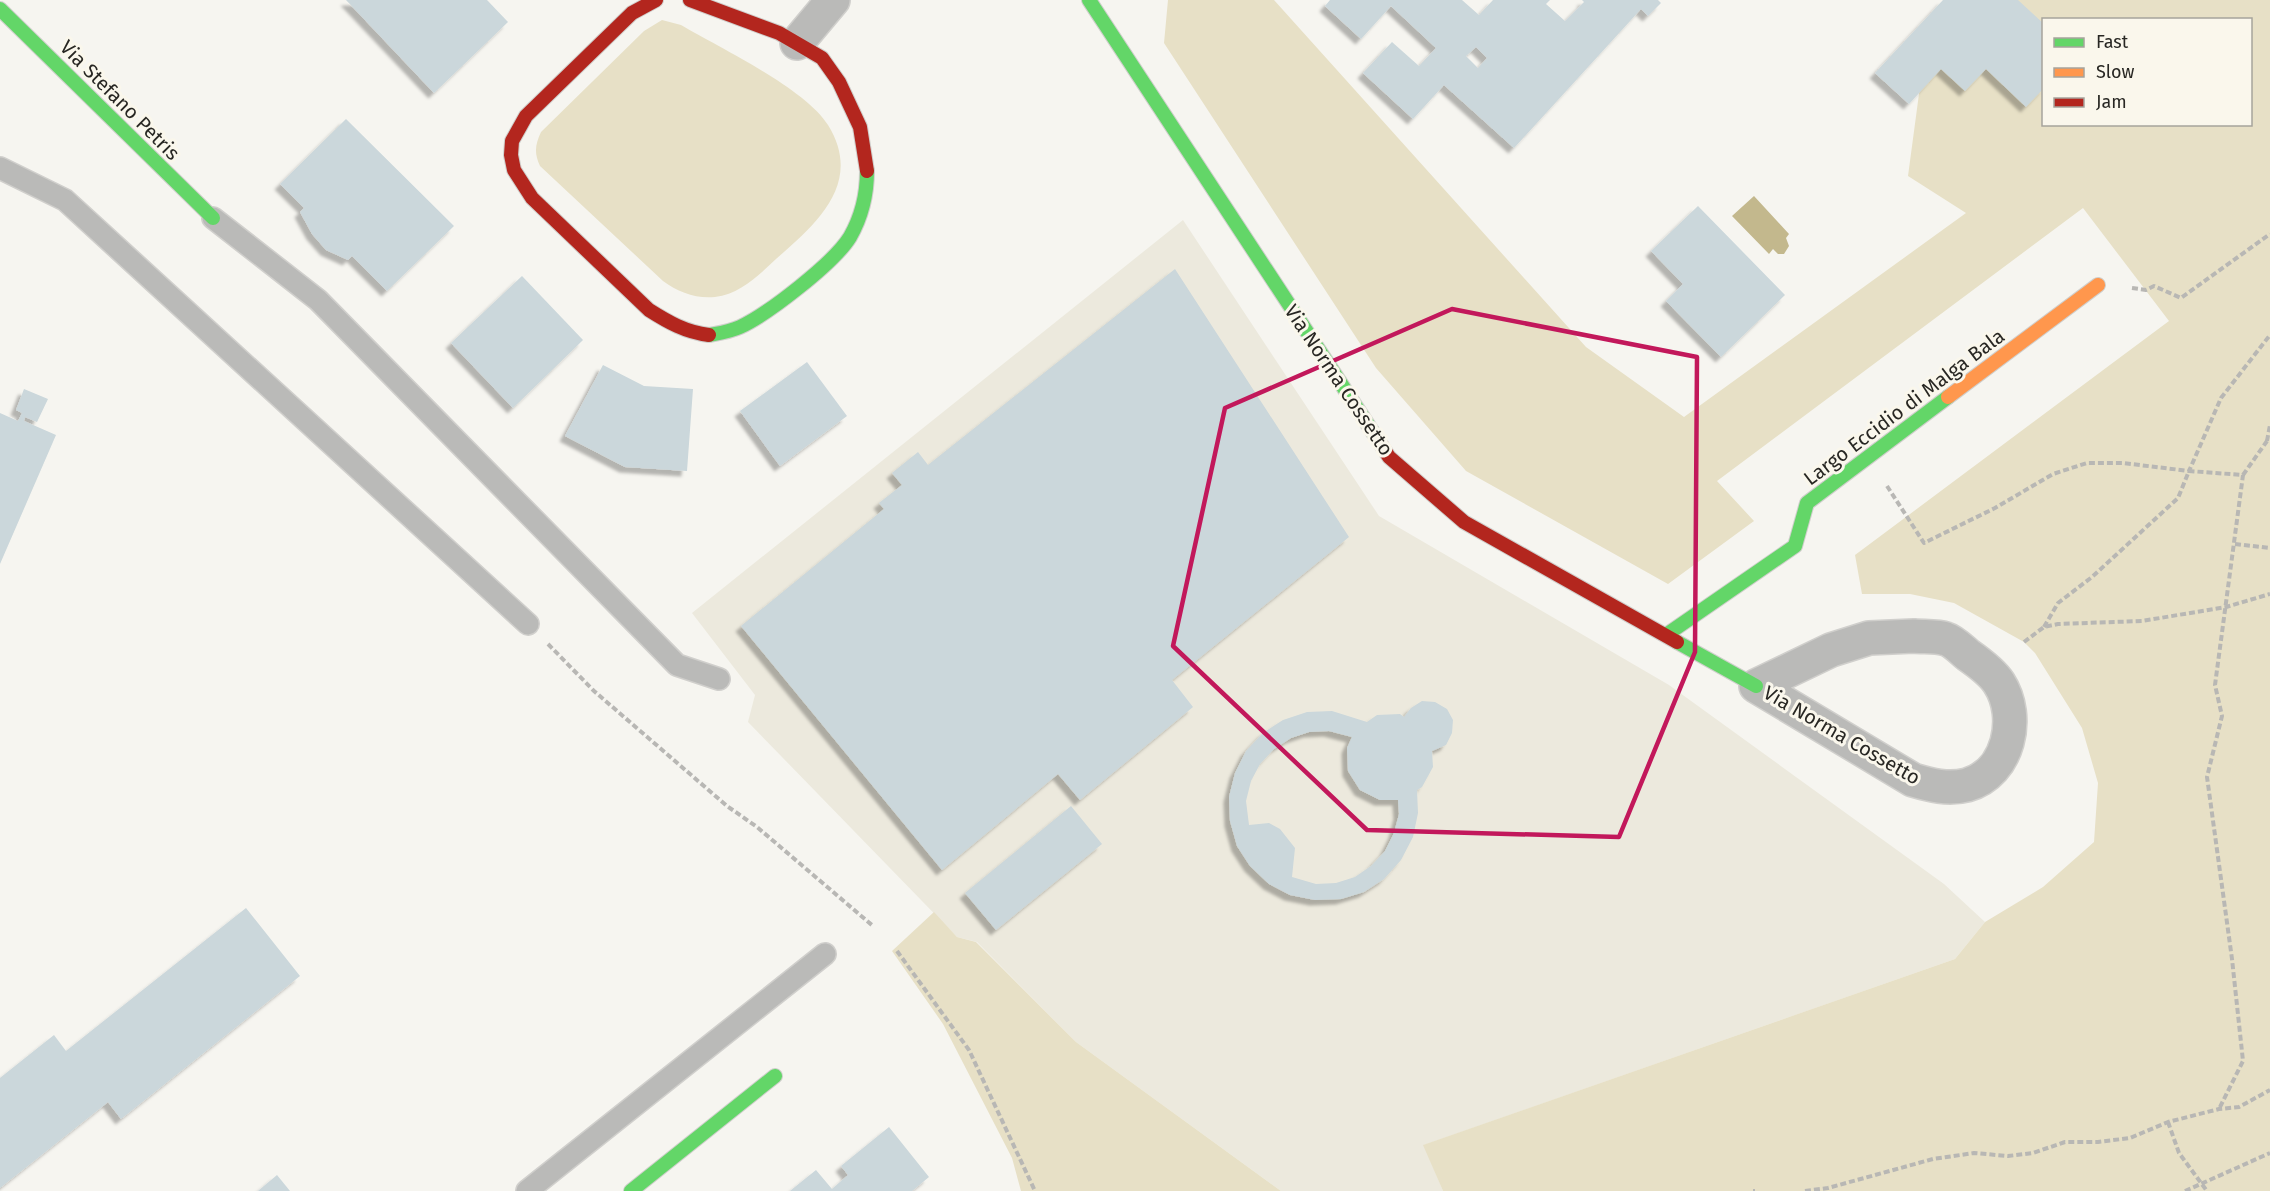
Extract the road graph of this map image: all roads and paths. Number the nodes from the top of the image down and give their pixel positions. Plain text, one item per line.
1 (656, 0) edge
2 (690, 0) edge
3 (833, 0) edge
4 (1094, 2) edge
5 (0, 9) edge
6 (797, 43) junction
7 (0, 168) edge
8 (213, 218) joint
9 (2270, 234) edge
10 (2098, 285) dead end
11 (2146, 290) dead end
12 (2270, 335) edge
13 (2270, 425) edge
14 (2269, 441) edge
15 (2189, 471) junction
16 (2243, 475) junction
17 (1906, 514) dead end
18 (2235, 544) junction
19 (2270, 548) edge
20 (2270, 594) edge
21 (2226, 607) junction
22 (528, 624) joint
23 (2044, 627) junction
24 (1666, 635) junction
25 (2025, 642) dead end
26 (719, 679) dead end
27 (1756, 686) junction
28 (873, 927) dead end
29 (897, 951) dead end
30 (825, 954) dead end
31 (775, 1076) dead end
32 (2270, 1090) edge
33 (2218, 1109) junction
34 (2168, 1122) junction
35 (2270, 1153) edge
36 (2201, 1183) junction
37 (527, 1191) edge
38 (631, 1191) edge
39 (1035, 1191) edge
40 (1805, 1191) edge
41 (2185, 1191) edge
42 (2207, 1191) edge

1 - 6 street
2 - 6 street
3 - 6 street
4 - 24 street, Via Norma Cossetto
5 - 8 street, Via Stefano Petris
7 - 22 lane
8 - 26 lane
9 - 11 path
10 - 24 street, Largo Eccidio di Malga Bala
12 - 15 path
13 - 14 path
14 - 16 path
15 - 16 path
15 - 17 path
15 - 23 path
16 - 18 path
18 - 19 path
18 - 21 path
20 - 21 path
21 - 23 path
21 - 33 path
22 - 28 path
23 - 25 path
24 - 27 street, Via Norma Cossetto
27 - 27 street, Via Norma Cossetto
29 - 39 path
30 - 37 lane
31 - 38 street
32 - 33 path
33 - 34 path
34 - 36 path
34 - 40 path
35 - 36 path
36 - 41 path
36 - 42 path

